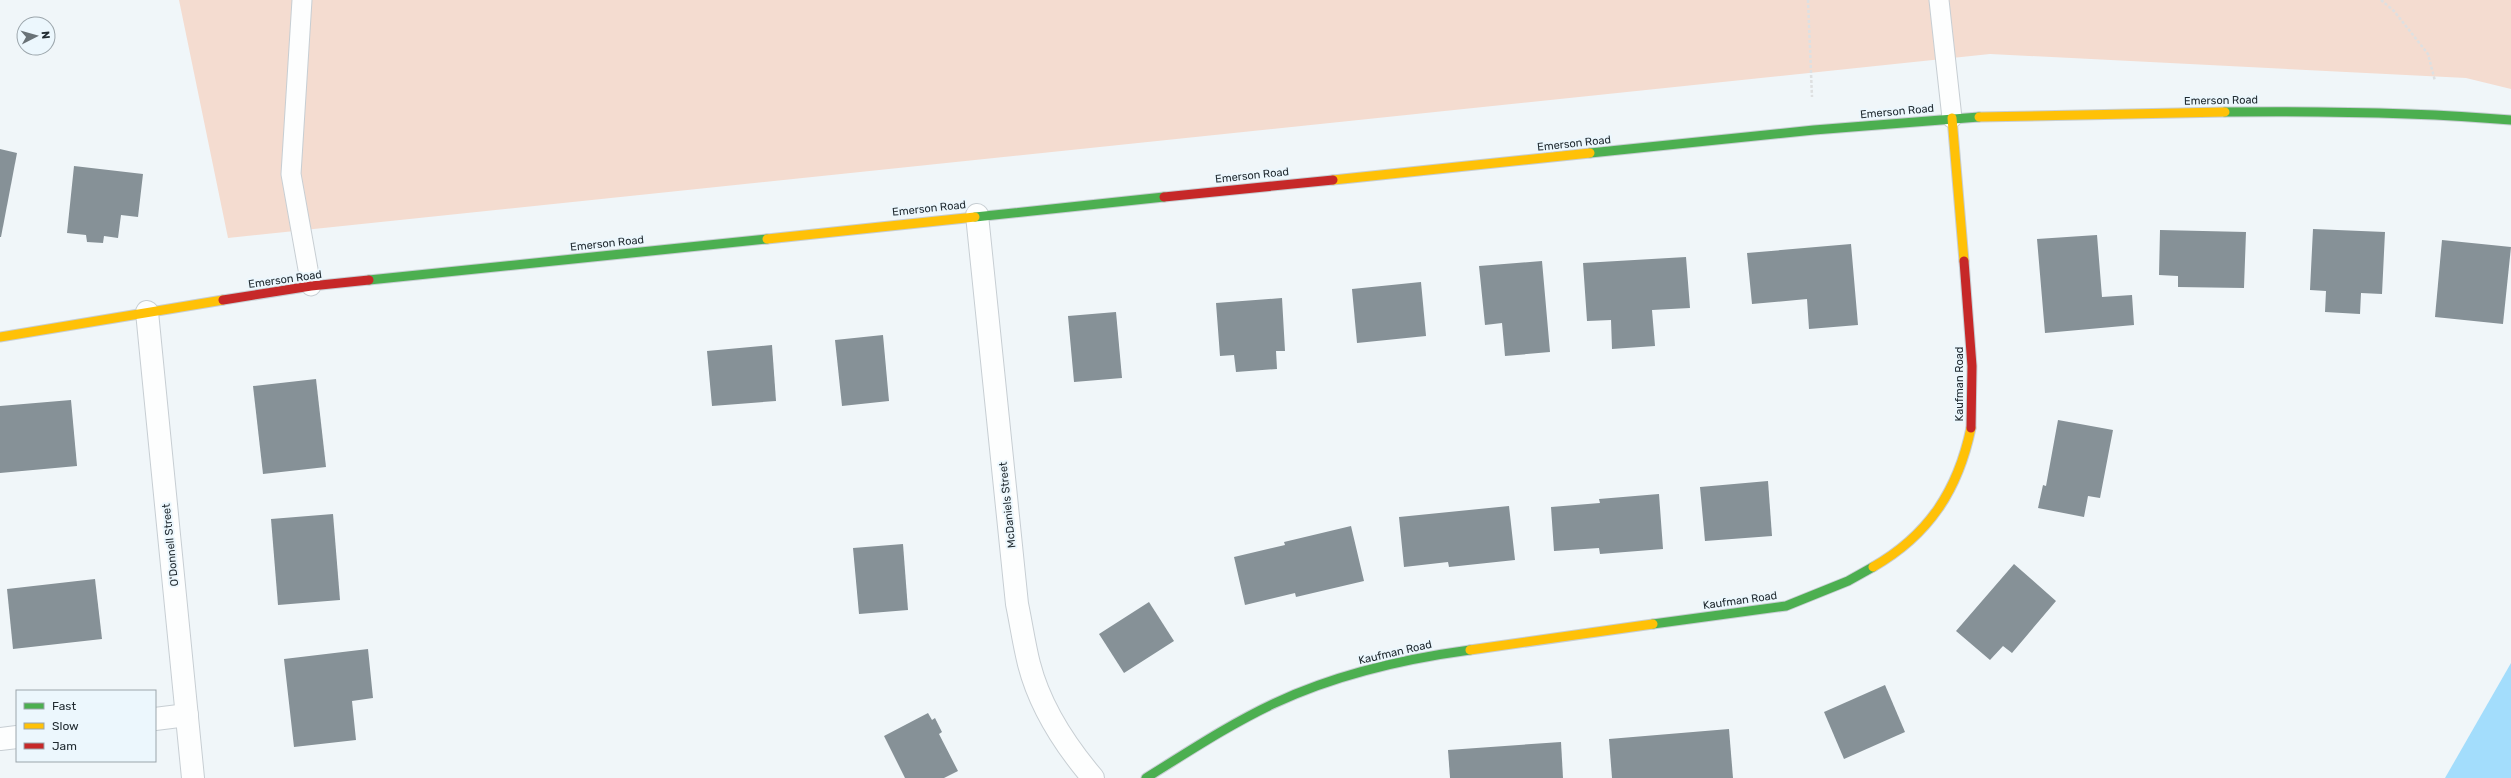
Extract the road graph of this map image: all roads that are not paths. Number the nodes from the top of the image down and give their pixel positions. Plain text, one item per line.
1 (302, 0) edge
2 (1939, 0) edge
3 (1952, 118) junction
4 (2511, 120) edge
5 (977, 215) junction
6 (312, 286) junction
7 (147, 312) junction
8 (0, 337) edge
9 (187, 715) junction
10 (156, 719) edge
11 (16, 737) edge
12 (0, 739) edge
13 (193, 778) edge
14 (1093, 778) edge
15 (1146, 778) edge

1 - 6 lane
2 - 3 lane
3 - 4 street, Emerson Road
3 - 5 street, Emerson Road
3 - 15 street, Kaufman Road
5 - 6 street, Emerson Road
5 - 14 street, McDaniels Street
6 - 7 street, Emerson Road
7 - 8 street, Emerson Road
7 - 9 street, O'Donnell Street
9 - 10 street
9 - 13 street, O'Donnell Street
11 - 12 street

